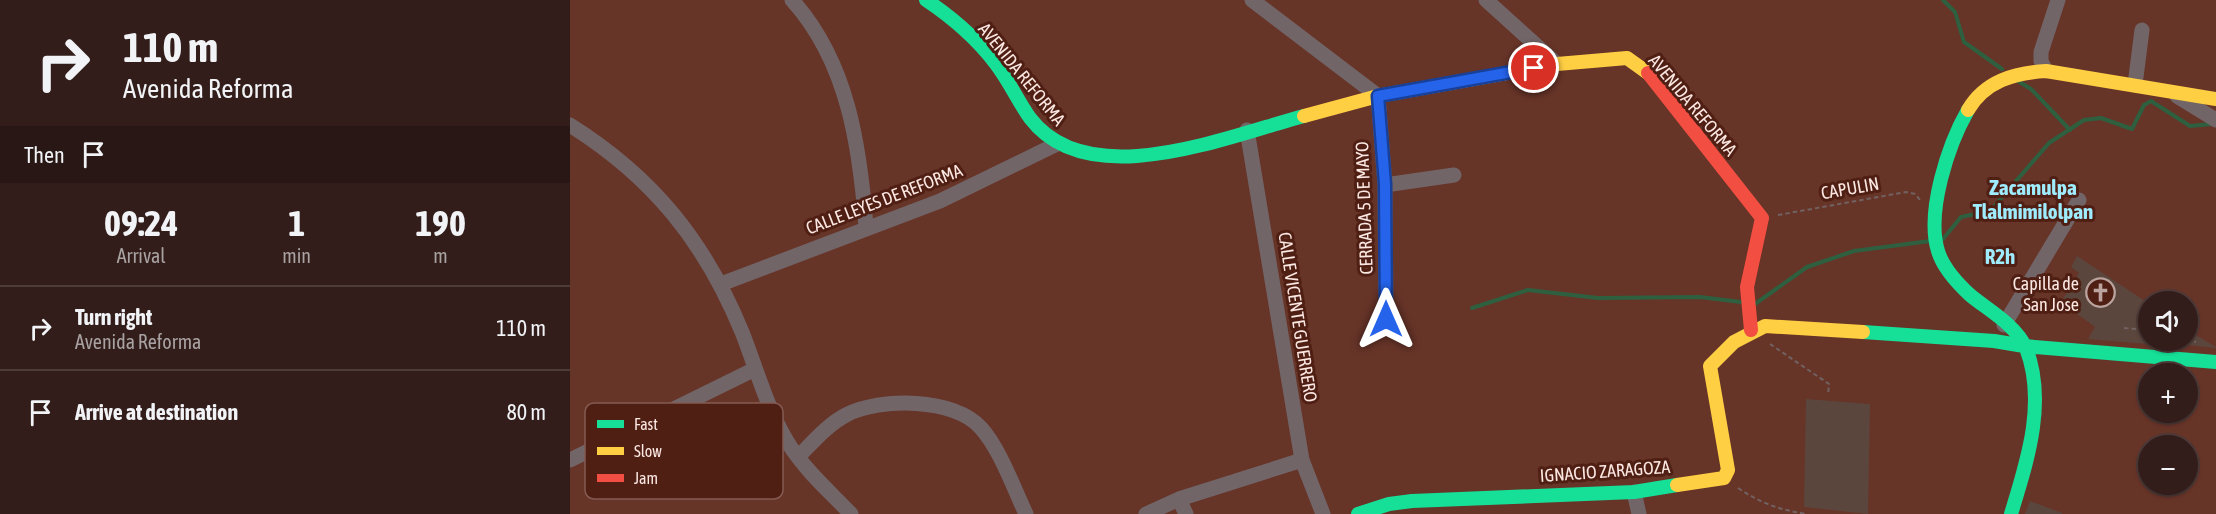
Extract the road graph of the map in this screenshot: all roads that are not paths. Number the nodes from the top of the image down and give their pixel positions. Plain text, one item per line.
1 (792, 0) edge
2 (926, 0) edge
3 (1252, 0) edge
4 (1486, 0) edge
5 (2058, 0) edge
6 (2142, 30) dead end
7 (1557, 64) junction
8 (2041, 71) junction
9 (2135, 85) junction
10 (2164, 89) junction
11 (1378, 96) junction
12 (2216, 99) edge
13 (2212, 117) edge
14 (570, 125) edge
15 (1247, 130) junction
16 (1057, 144) junction
17 (1455, 175) dead end
18 (1385, 184) junction
19 (2079, 200) dead end
20 (866, 227) junction
21 (721, 284) junction
22 (1386, 319) dead end
23 (2004, 324) junction
24 (1751, 330) junction
25 (2024, 346) junction
26 (2216, 362) edge
27 (755, 369) junction
28 (686, 403) edge
29 (770, 403) edge
30 (783, 432) edge
31 (585, 453) edge
32 (798, 458) junction
33 (570, 460) edge
34 (1302, 460) junction
35 (1634, 492) junction
36 (1179, 499) junction
37 (1321, 512) edge
38 (851, 514) edge
39 (1026, 514) edge
40 (1146, 514) edge
41 (1186, 514) edge
42 (1358, 514) edge
43 (1639, 514) edge
44 (2012, 514) edge

1 - 20 street
2 - 16 street, AVENIDA REFORMA
3 - 11 street
4 - 7 street
5 - 8 street
6 - 9 street
7 - 11 street, AVENIDA REFORMA
7 - 24 street, AVENIDA REFORMA
8 - 9 street
8 - 23 street
9 - 10 street
10 - 12 street
10 - 13 street
11 - 15 street, AVENIDA REFORMA
11 - 18 street, CERRADA 5 DE MAYO
14 - 21 street
15 - 16 street, AVENIDA REFORMA
15 - 34 street, CALLE VICENTE GUERRERO
16 - 20 street, CALLE LEYES DE REFORMA
17 - 18 street
18 - 22 street, CERRADA 5 DE MAYO
19 - 23 street
20 - 21 street, CALLE LEYES DE REFORMA
21 - 27 street
23 - 25 street
24 - 25 street
24 - 35 street, IGNACIO ZARAGOZA
25 - 26 street
25 - 44 street
27 - 28 street
27 - 29 street
30 - 32 street
31 - 33 street
32 - 38 street
32 - 39 street
34 - 36 street
34 - 37 street, CALLE VICENTE GUERRERO
35 - 42 street, IGNACIO ZARAGOZA
35 - 43 street
36 - 40 street
36 - 41 street

